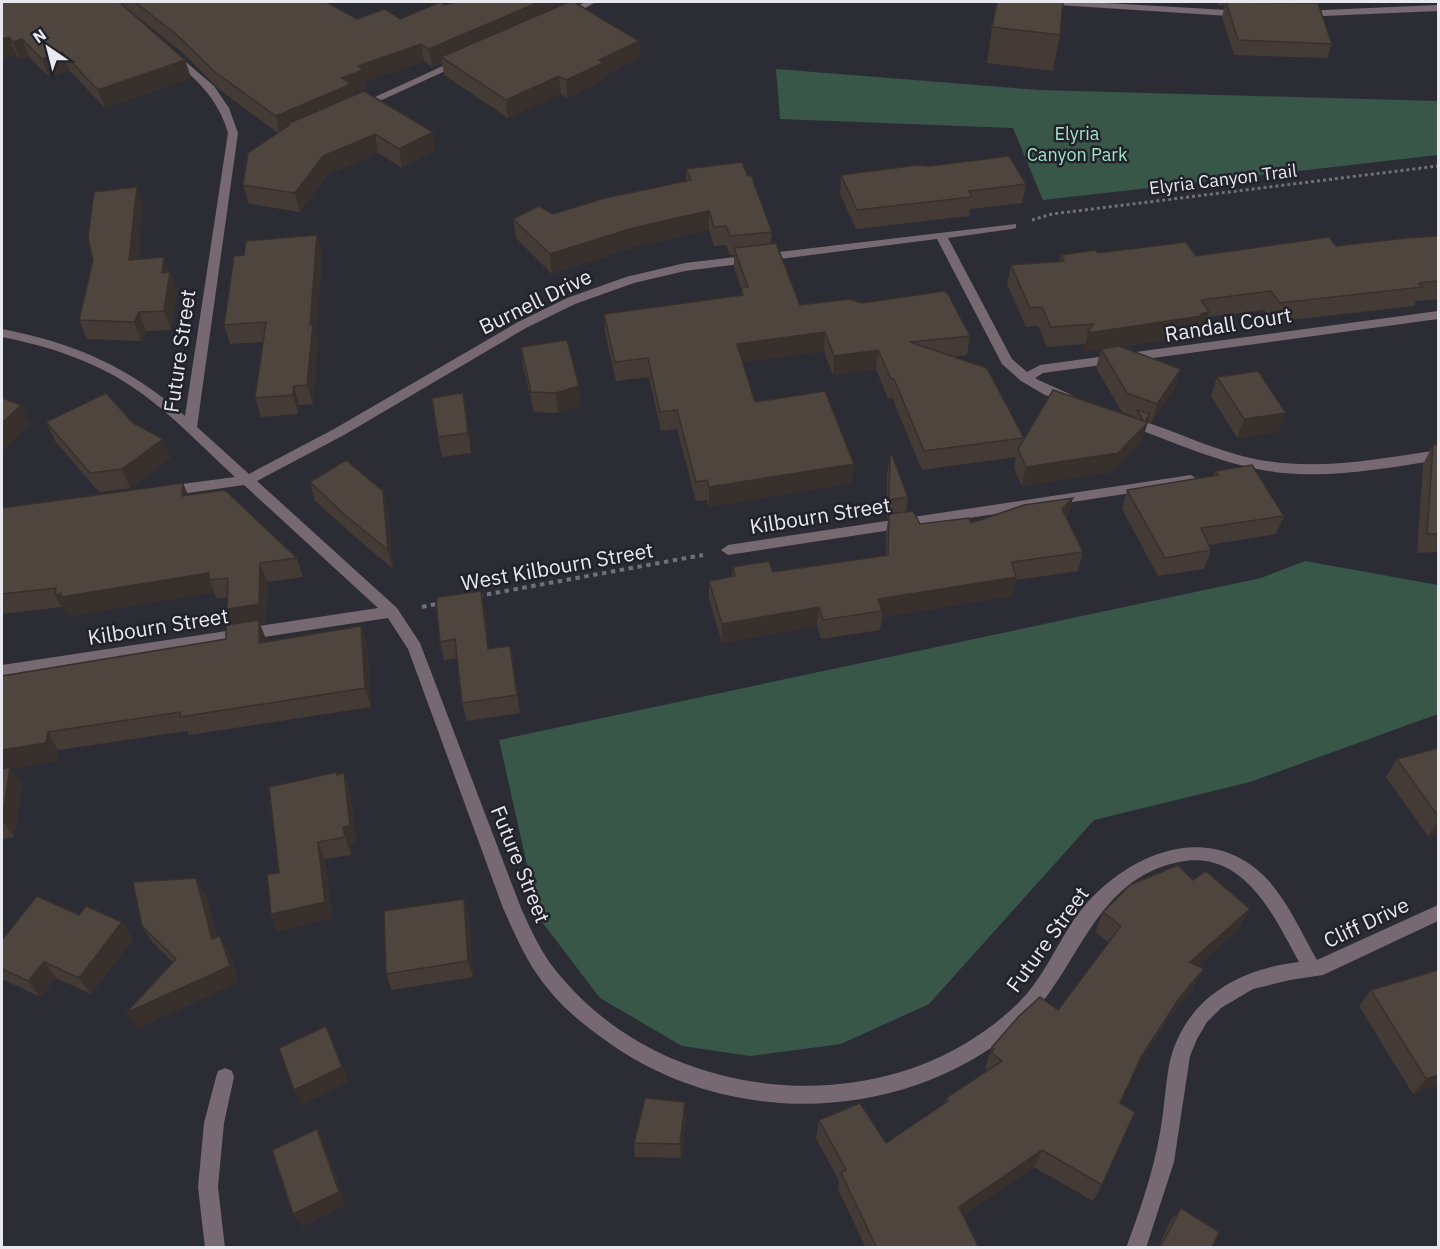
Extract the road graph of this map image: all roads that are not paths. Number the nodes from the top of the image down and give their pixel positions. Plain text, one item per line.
1 (591, 2) edge
2 (1058, 2) edge
3 (1438, 9) edge
4 (1255, 14) edge
5 (1289, 14) edge
6 (555, 20) edge
7 (164, 46) edge
8 (468, 58) edge
9 (349, 111) edge
10 (1012, 226) road end
11 (941, 235) junction
12 (1438, 315) edge
13 (2, 333) edge
14 (1026, 378) junction
15 (1082, 404) edge
16 (1114, 415) edge
17 (190, 428) junction
18 (1438, 454) edge
19 (1274, 467) junction
20 (1239, 472) edge
21 (1204, 478) edge
22 (248, 480) junction
23 (156, 492) edge
24 (728, 550) road end
25 (392, 612) junction
26 (2, 671) edge
27 (1438, 913) edge
28 (1312, 969) junction
29 (225, 1077) dead end
30 (215, 1248) edge
31 (1136, 1248) edge

1 - 6 street
2 - 4 street
3 - 5 street
7 - 17 street, Future Street
8 - 9 street
10 - 11 street, Burnell Drive
11 - 14 street
11 - 22 street, Burnell Drive
12 - 14 street, Randall Court
13 - 17 street
14 - 15 street
16 - 19 street
17 - 22 street, Future Street
18 - 19 street
19 - 20 street
21 - 24 street, Kilbourn Street
22 - 23 street
22 - 25 street, Future Street
25 - 26 street, Kilbourn Street
25 - 28 street, Future Street
27 - 28 street, Cliff Drive
28 - 31 street
29 - 30 street

